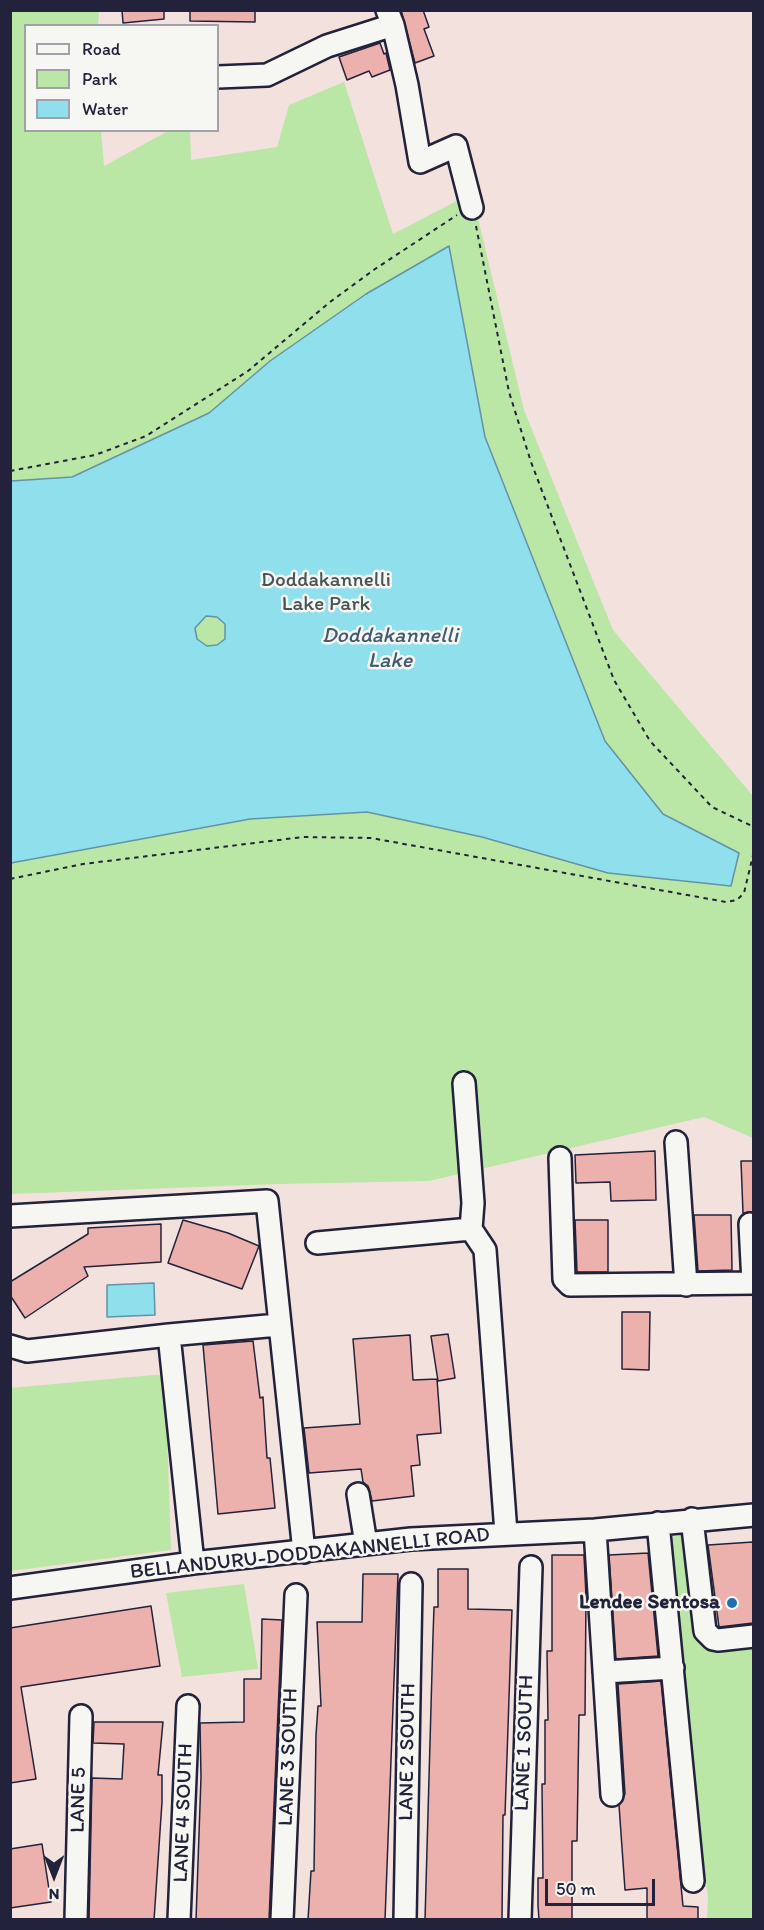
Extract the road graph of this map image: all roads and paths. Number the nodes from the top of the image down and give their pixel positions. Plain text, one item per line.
1 (390, 18) edge
2 (219, 77) edge
3 (472, 208) junction
4 (10, 471) edge
5 (753, 827) edge
6 (753, 851) edge
7 (10, 879) edge
8 (464, 1083) dead end
9 (676, 1142) dead end
10 (560, 1158) dead end
11 (10, 1216) edge
12 (750, 1224) dead end
13 (471, 1229) junction
14 (317, 1243) dead end
15 (753, 1283) edge
16 (686, 1285) junction
17 (279, 1325) junction
18 (169, 1335) junction
19 (10, 1346) edge
20 (358, 1494) dead end
21 (753, 1515) edge
22 (692, 1520) junction
23 (658, 1523) junction
24 (595, 1530) junction
25 (506, 1533) junction
26 (366, 1544) junction
27 (304, 1552) junction
28 (193, 1563) junction
29 (531, 1567) dead end
30 (411, 1584) dead end
31 (10, 1588) edge
32 (296, 1595) dead end
33 (753, 1636) edge
34 (673, 1668) junction
35 (604, 1672) junction
36 (188, 1706) dead end
37 (81, 1716) dead end
38 (612, 1795) dead end
39 (693, 1881) dead end
40 (76, 1920) edge
41 (179, 1920) edge
42 (282, 1920) edge
43 (405, 1920) edge
44 (520, 1920) edge

1 - 2 street
1 - 3 street
3 - 4 path
3 - 5 path
6 - 7 path
8 - 13 street
9 - 16 street
10 - 16 street
11 - 17 street
12 - 15 street
13 - 14 street
13 - 25 street
15 - 16 street
17 - 18 street
17 - 27 street
18 - 19 street
18 - 28 street
20 - 26 street
21 - 22 street, BELLANDURU-DODDAKANNELLI ROAD
22 - 23 street, BELLANDURU-DODDAKANNELLI ROAD
22 - 33 street
23 - 24 street, BELLANDURU-DODDAKANNELLI ROAD
23 - 34 street
24 - 25 street, BELLANDURU-DODDAKANNELLI ROAD
24 - 35 street
25 - 26 street, BELLANDURU-DODDAKANNELLI ROAD
26 - 27 street, BELLANDURU-DODDAKANNELLI ROAD
27 - 28 street, BELLANDURU-DODDAKANNELLI ROAD
28 - 31 street, BELLANDURU-DODDAKANNELLI ROAD
29 - 44 street, LANE 1 SOUTH
30 - 43 street, LANE 2 SOUTH
32 - 42 street, LANE 3 SOUTH
34 - 35 street
34 - 39 street
35 - 38 street
36 - 41 street, LANE 4 SOUTH
37 - 40 street, LANE 5

